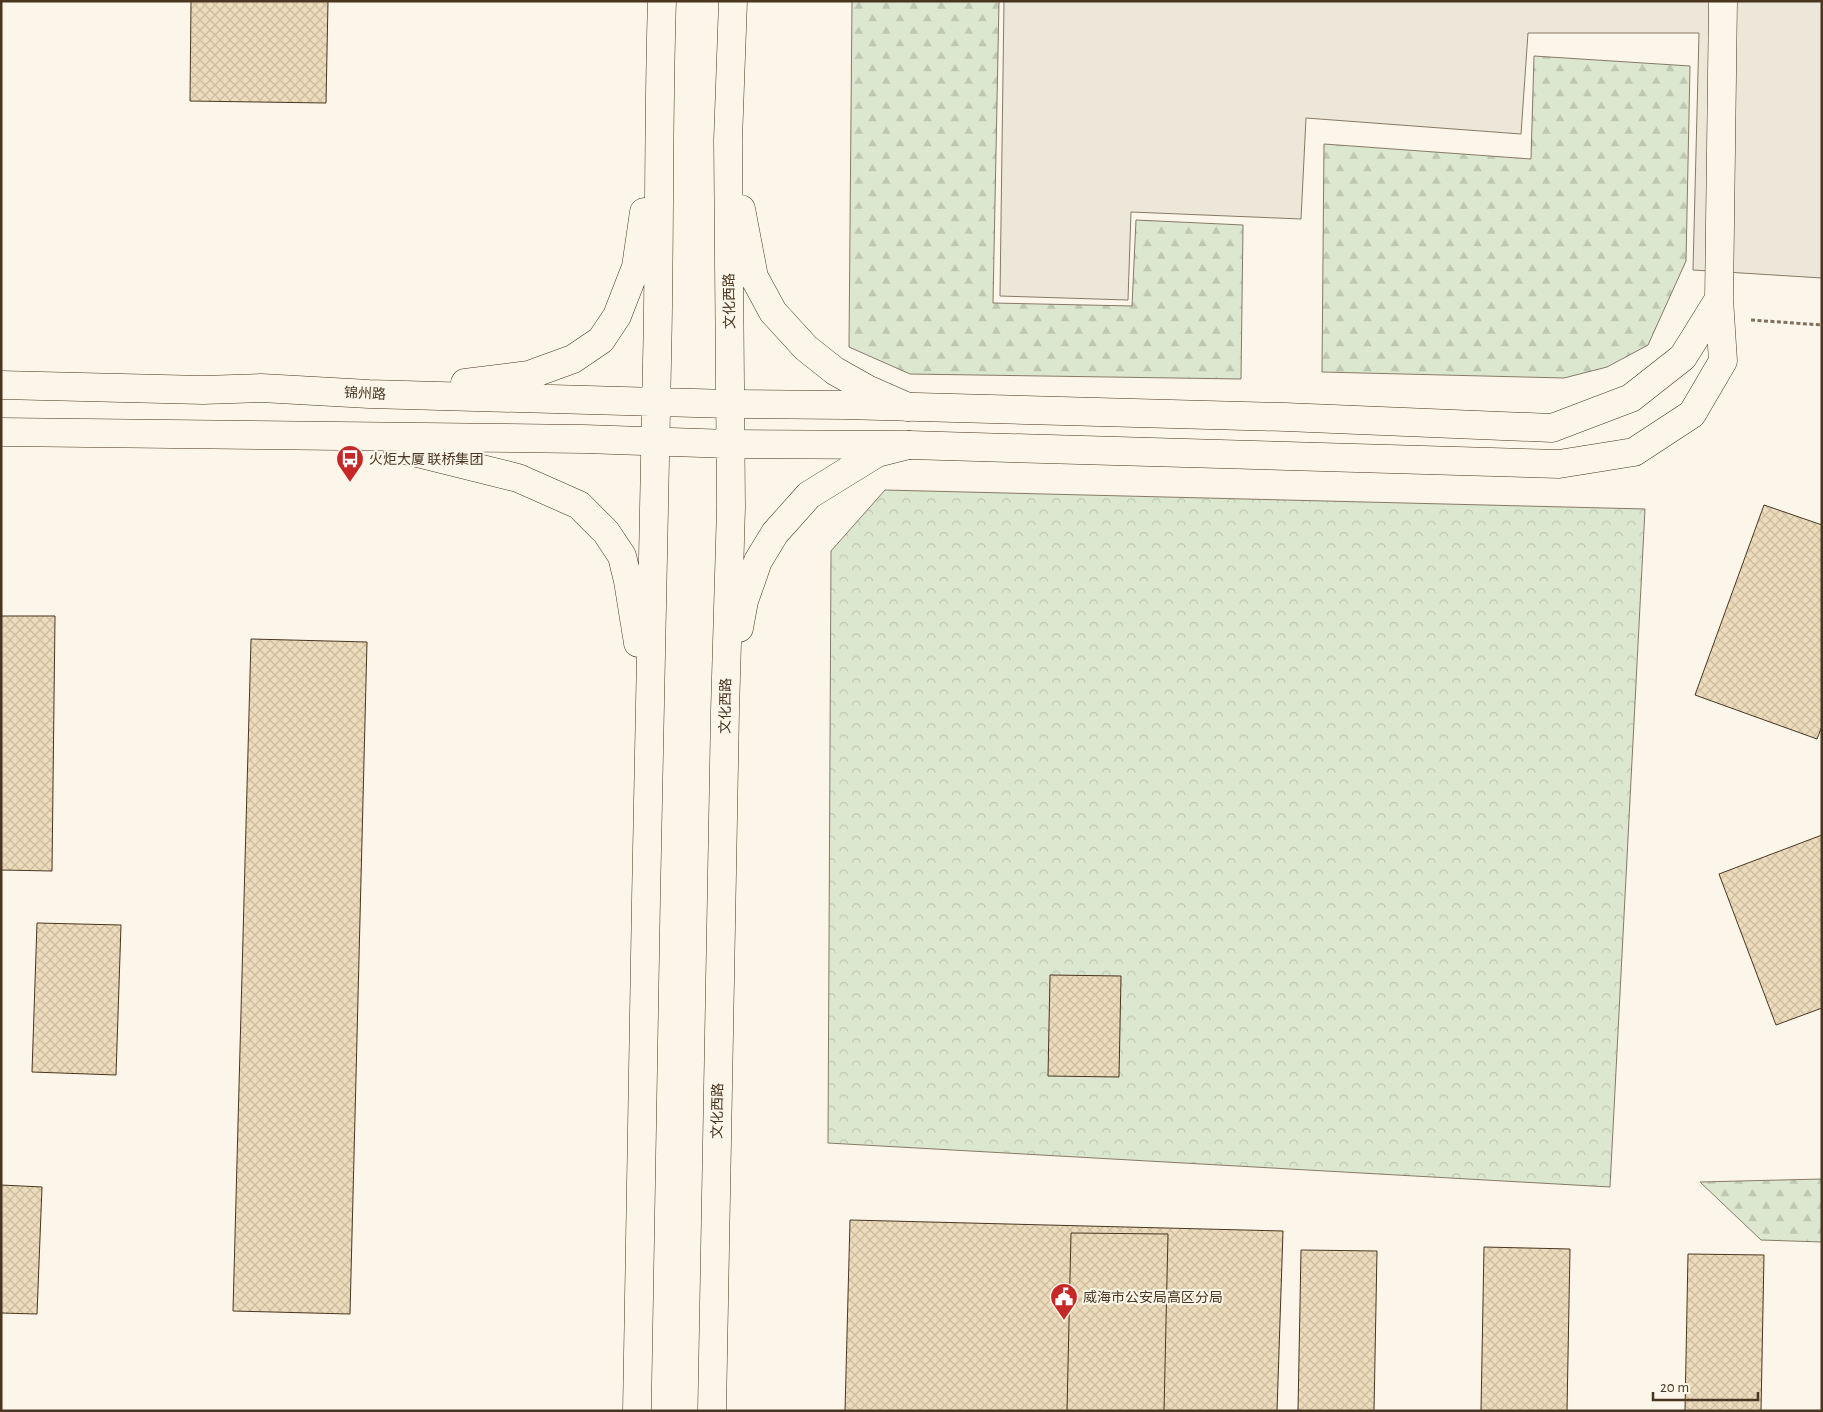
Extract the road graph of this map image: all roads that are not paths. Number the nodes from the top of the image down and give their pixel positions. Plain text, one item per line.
1 (662, 1) edge
2 (733, 1) edge
3 (1723, 1) edge
4 (658, 108) junction
5 (728, 140) junction
6 (1720, 308) junction
7 (1, 385) edge
8 (369, 394) junction
9 (656, 402) junction
10 (730, 404) junction
11 (908, 407) junction
12 (1, 432) edge
13 (352, 436) junction
14 (655, 442) junction
15 (730, 444) junction
16 (908, 445) junction
17 (649, 709) junction
18 (725, 711) junction
19 (637, 1411) edge
20 (712, 1411) edge

1 - 4 main road
2 - 5 main road, 文化西路
3 - 6 main road
4 - 8 main road
4 - 9 main road
5 - 10 main road, 文化西路
5 - 11 main road
6 - 11 main road, 锦州路
6 - 16 main road
7 - 8 main road, 锦州路
8 - 9 main road, 锦州路
9 - 10 main road, 锦州路
9 - 14 main road
10 - 11 main road, 锦州路
10 - 15 main road, 文化西路
12 - 13 main road
13 - 14 main road
13 - 17 main road
14 - 15 main road
14 - 17 main road
15 - 16 main road
15 - 18 main road, 文化西路
16 - 18 main road
17 - 19 main road
18 - 20 main road, 文化西路

